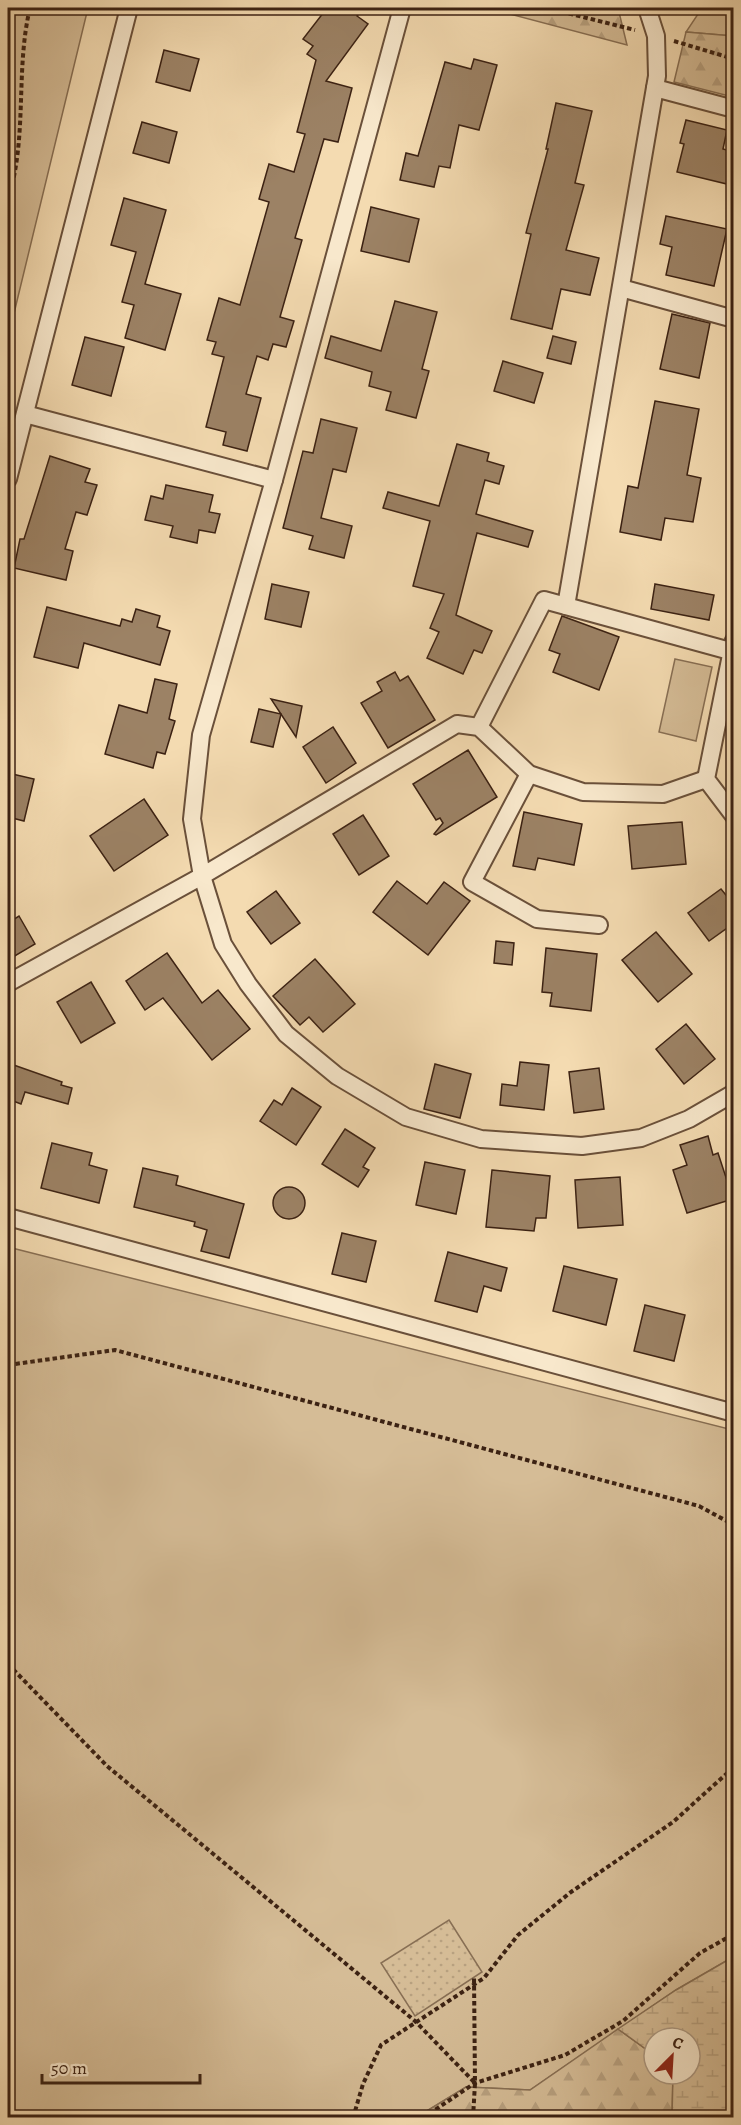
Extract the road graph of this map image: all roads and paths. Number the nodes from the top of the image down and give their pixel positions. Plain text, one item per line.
1 (30, 8) edge
2 (129, 8) edge
3 (402, 8) edge
4 (647, 8) edge
5 (656, 82) junction
6 (734, 109) edge
7 (8, 199) edge
8 (621, 288) junction
9 (734, 319) edge
10 (25, 414) junction
11 (8, 479) edge
12 (274, 480) junction
13 (567, 606) junction
14 (732, 646) edge
15 (478, 727) junction
16 (529, 774) junction
17 (706, 779) junction
18 (734, 816) edge
19 (202, 876) junction
20 (598, 924) dead end
21 (8, 983) edge
22 (734, 1093) edge
23 (8, 1217) edge
24 (8, 1365) edge
25 (734, 1413) edge
26 (734, 1525) edge
27 (8, 1664) edge
28 (734, 1767) edge
29 (734, 1934) edge
30 (474, 1977) dead end
31 (474, 1984) junction
32 (415, 2021) junction
33 (475, 2083) junction
34 (353, 2118) edge
35 (423, 2118) edge
36 (473, 2118) edge

1 - 7 path
2 - 10 street
3 - 12 street
4 - 5 street
5 - 6 street
5 - 8 street
8 - 9 street
8 - 13 street
10 - 11 street
10 - 12 street
12 - 19 street
13 - 14 street
13 - 15 street
14 - 17 street
15 - 16 street
15 - 19 street
16 - 17 street
16 - 20 street
17 - 18 street
19 - 21 street
19 - 22 street
23 - 25 street
24 - 26 path
27 - 32 path
28 - 31 path
29 - 33 path
30 - 31 path
31 - 32 path
31 - 33 path
32 - 33 path
32 - 34 path
33 - 35 path
33 - 36 path

